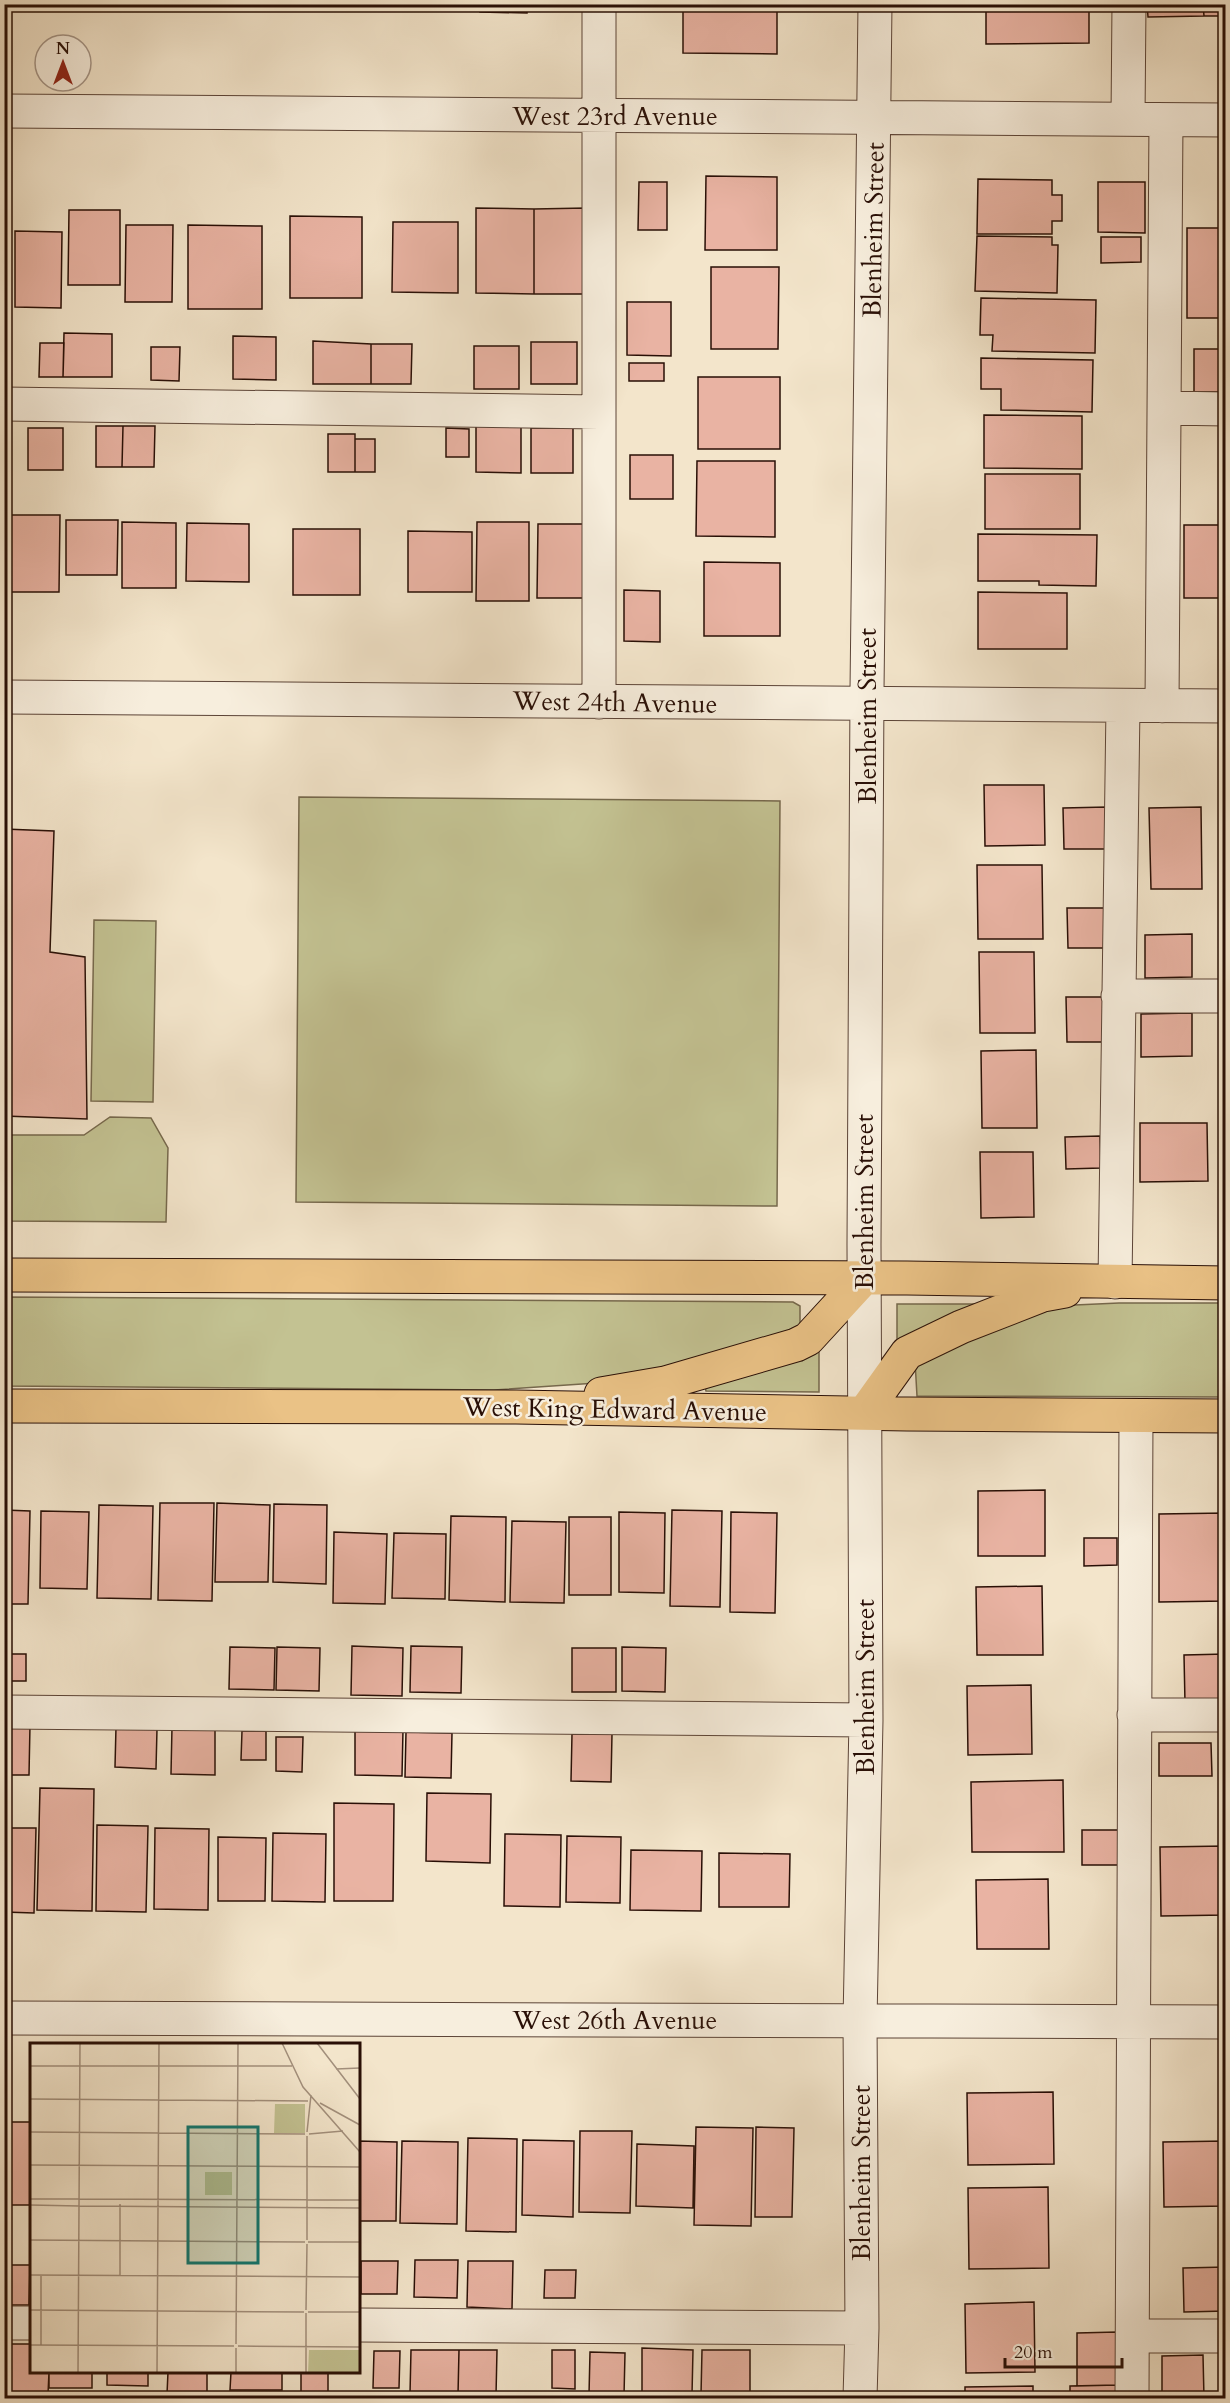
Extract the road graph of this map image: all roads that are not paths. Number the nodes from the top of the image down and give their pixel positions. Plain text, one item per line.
1 (599, 4) edge
2 (875, 4) edge
3 (1129, 4) edge
4 (4, 111) edge
5 (600, 116) junction
6 (875, 118) junction
7 (1128, 118) junction
8 (1166, 120) junction
9 (1226, 120) edge
10 (4, 404) edge
11 (1164, 408) junction
12 (1226, 409) edge
13 (599, 412) junction
14 (4, 697) edge
15 (599, 702) junction
16 (867, 704) junction
17 (1123, 706) junction
18 (1162, 706) junction
19 (1226, 706) edge
20 (1118, 996) junction
21 (1226, 996) edge
22 (4, 1275) edge
23 (864, 1278) junction
24 (1115, 1282) junction
25 (1226, 1283) edge
26 (4, 1406) edge
27 (516, 1407) junction
28 (864, 1413) junction
29 (1136, 1416) junction
30 (1226, 1416) edge
31 (4, 1712) edge
32 (1134, 1715) junction
33 (1226, 1715) edge
34 (866, 1719) junction
35 (4, 2018) edge
36 (860, 2021) junction
37 (1133, 2022) junction
38 (1226, 2022) edge
39 (4, 2323) edge
40 (30, 2323) edge
41 (360, 2325) edge
42 (862, 2328) junction
43 (1133, 2336) junction
44 (1226, 2336) edge
45 (860, 2398) edge
46 (1132, 2398) edge

1 - 5 street
2 - 6 street, Blenheim Street
3 - 7 street
4 - 5 street, West 23rd Avenue
5 - 6 street, West 23rd Avenue
5 - 13 street
6 - 7 street, West 23rd Avenue
6 - 16 street, Blenheim Street
7 - 8 street, West 23rd Avenue
8 - 9 street, West 23rd Avenue
8 - 11 street
10 - 13 street
11 - 12 street
11 - 18 street
13 - 15 street
14 - 15 street, West 24th Avenue
15 - 16 street, West 24th Avenue
16 - 17 street, West 24th Avenue
16 - 23 street, Blenheim Street
17 - 18 street, West 24th Avenue
17 - 20 street
18 - 19 street, West 24th Avenue
20 - 21 street
20 - 24 street
22 - 23 main road
23 - 24 main road
23 - 27 main road
23 - 28 street, Blenheim Street
24 - 25 main road
24 - 28 main road
26 - 27 main road, West King Edward Avenue
27 - 28 main road, West King Edward Avenue
28 - 29 main road, West King Edward Avenue
28 - 34 street, Blenheim Street
29 - 30 main road, West King Edward Avenue
29 - 32 street
31 - 34 street
32 - 33 street
32 - 37 street
34 - 36 street, Blenheim Street
35 - 36 street, West 26th Avenue
36 - 37 street, West 26th Avenue
36 - 42 street, Blenheim Street
37 - 38 street, West 26th Avenue
37 - 43 street
39 - 40 street
41 - 42 street
42 - 45 street, Blenheim Street
43 - 44 street
43 - 46 street

